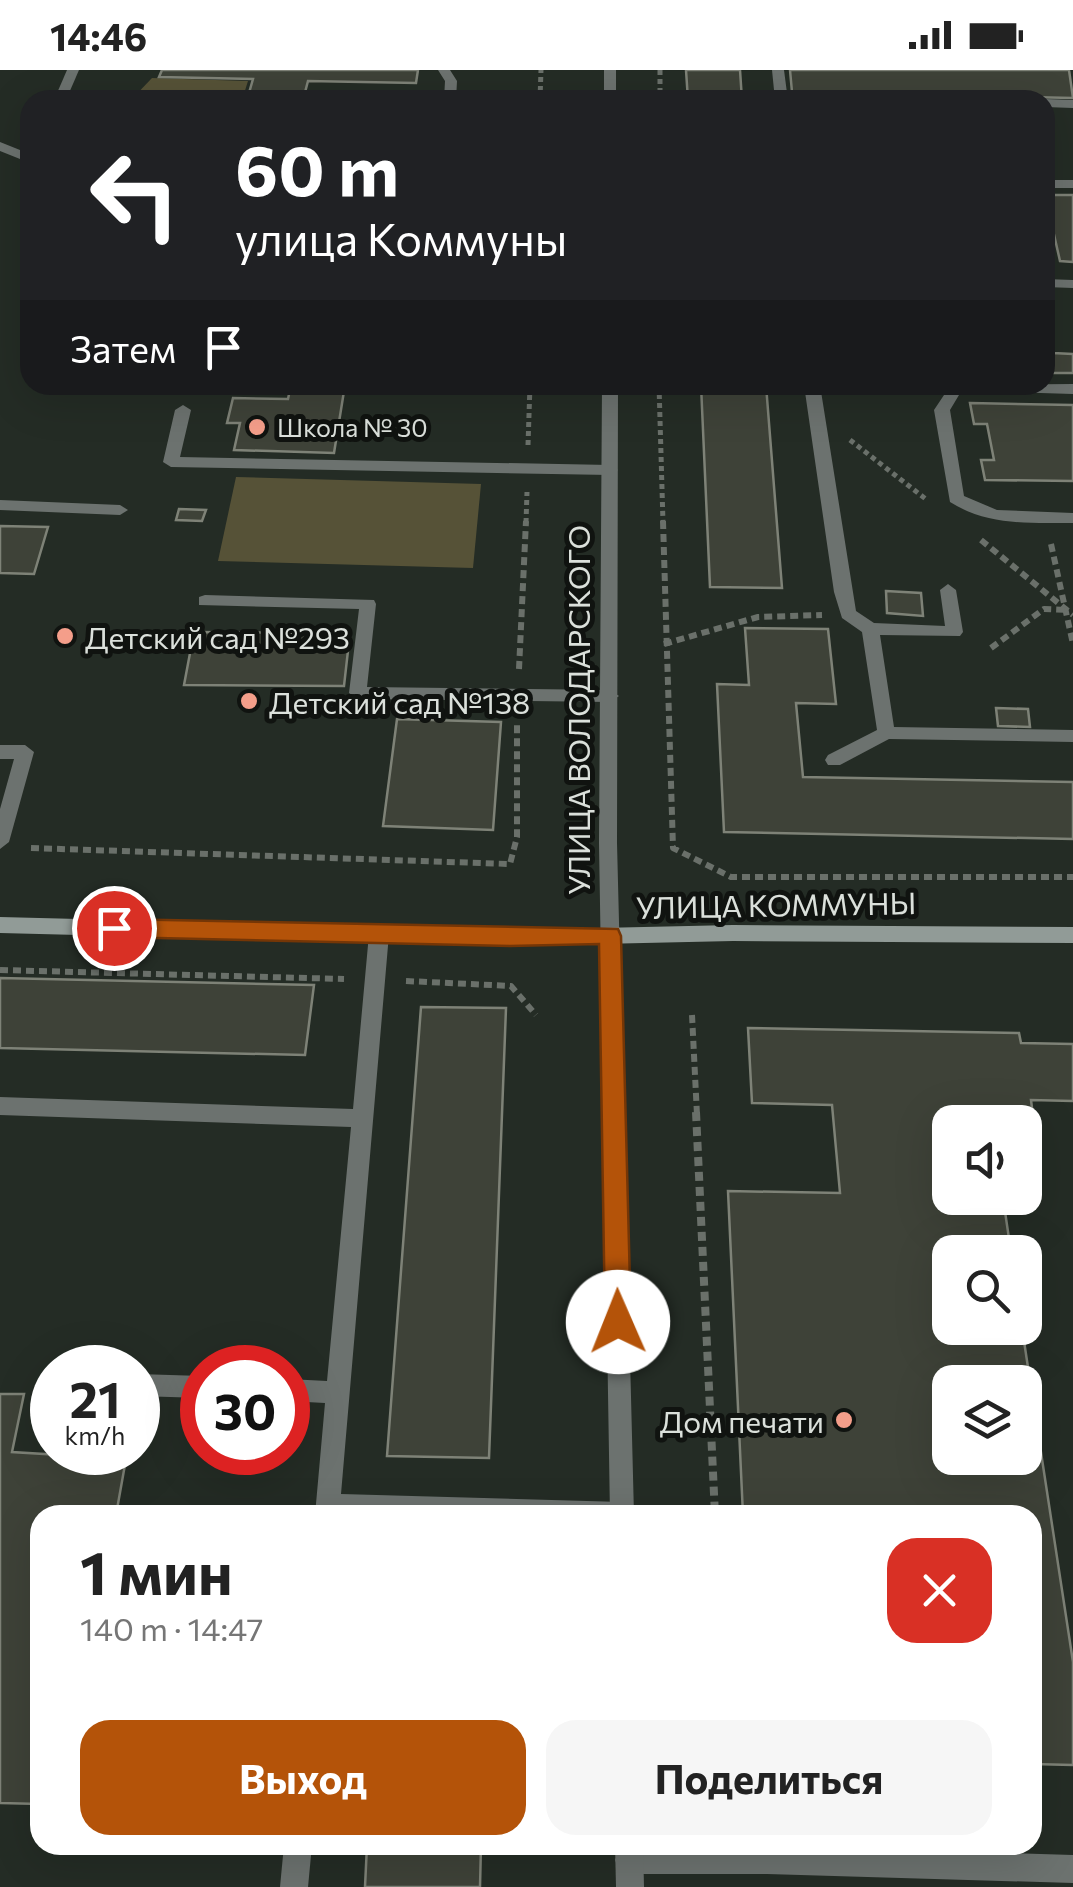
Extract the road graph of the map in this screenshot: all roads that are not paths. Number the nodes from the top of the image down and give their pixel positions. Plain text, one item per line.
1 (610, 395) edge
2 (814, 395) edge
3 (951, 395) edge
4 (183, 410) dead end
5 (610, 470) junction
6 (0, 505) edge
7 (120, 510) dead end
8 (1073, 518) edge
9 (948, 590) dead end
10 (205, 601) dead end
11 (870, 629) junction
12 (610, 696) junction
13 (886, 733) junction
14 (1073, 736) edge
15 (0, 752) edge
16 (834, 760) dead end
17 (10, 844) edge
18 (0, 925) edge
19 (379, 934) junction
20 (1073, 935) edge
21 (610, 936) junction
22 (0, 1106) edge
23 (361, 1118) junction
24 (310, 1391) edge
25 (337, 1392) junction
26 (328, 1505) edge
27 (622, 1505) edge
28 (297, 1855) edge
29 (629, 1864) edge
30 (1073, 1869) edge
31 (294, 1887) edge

1 - 5 street, УЛИЦА ВОЛОДАРСКОГО
2 - 11 street
3 - 8 street
4 - 5 street
5 - 12 street, УЛИЦА ВОЛОДАРСКОГО
6 - 7 street
9 - 11 street
10 - 12 street
11 - 13 street
12 - 21 street, УЛИЦА ВОЛОДАРСКОГО
13 - 14 street
13 - 16 street
15 - 17 street
18 - 19 street, УЛИЦА КОММУНЫ
19 - 21 street, УЛИЦА КОММУНЫ
19 - 23 street
20 - 21 street, УЛИЦА КОММУНЫ
21 - 27 street, УЛИЦА ВОЛОДАРСКОГО
22 - 23 street
23 - 25 street
24 - 25 street
25 - 26 street
28 - 31 street
29 - 30 street

